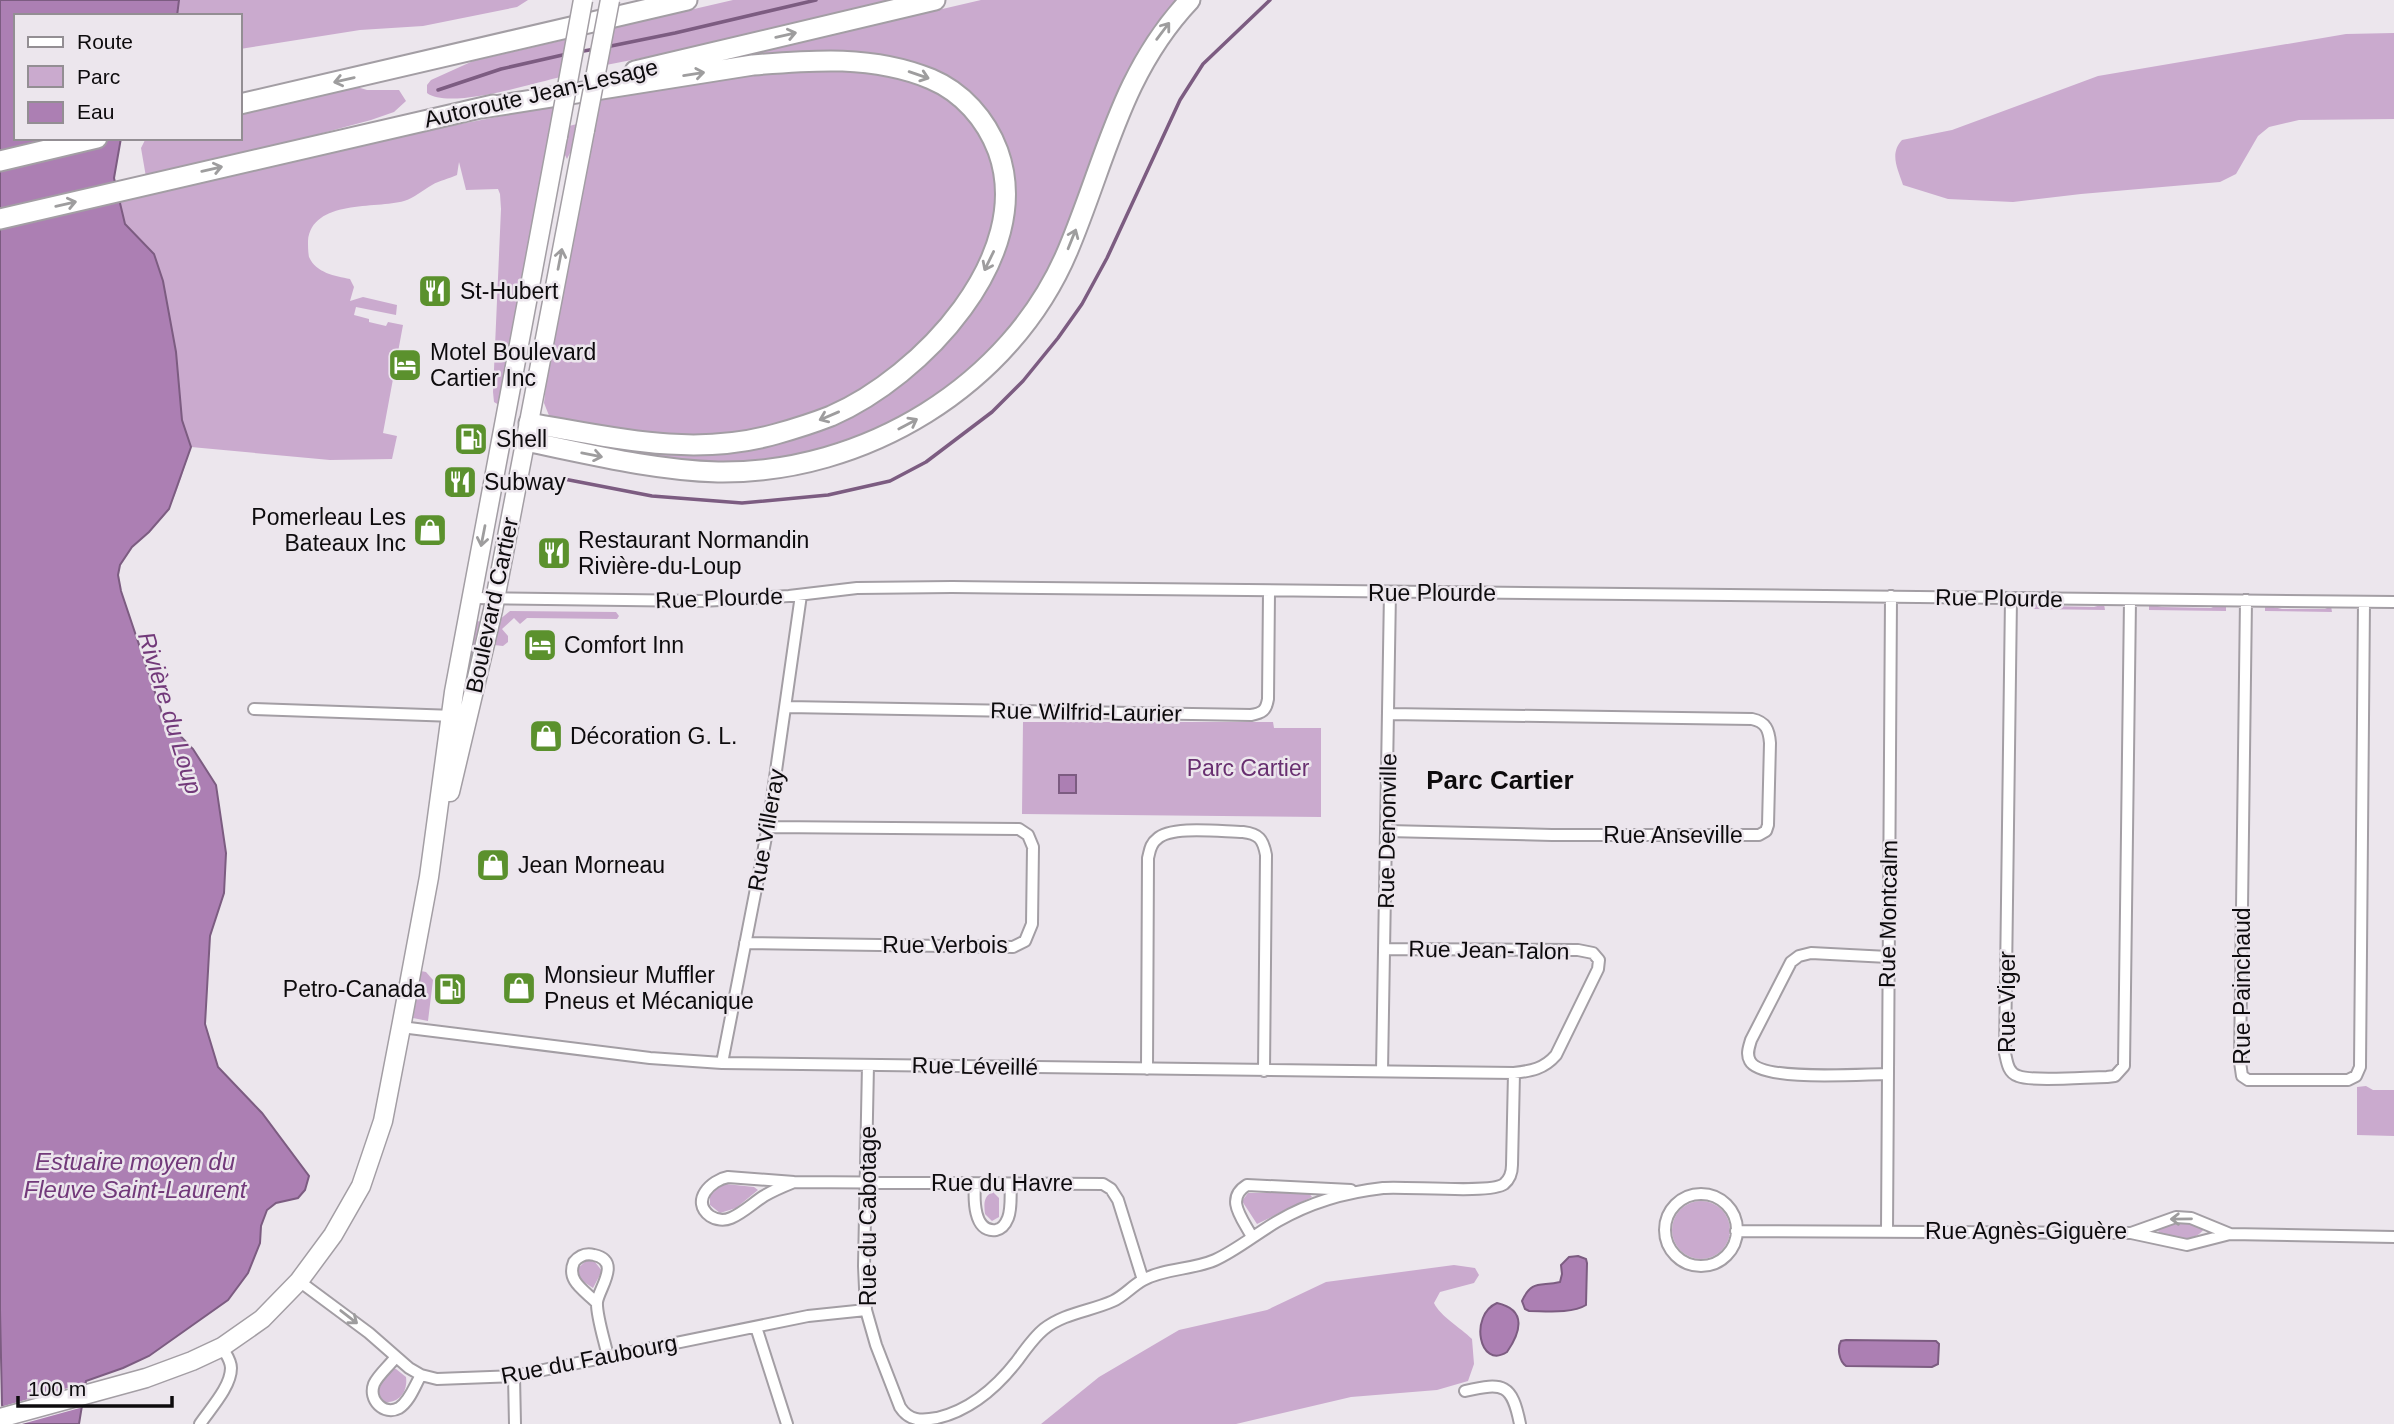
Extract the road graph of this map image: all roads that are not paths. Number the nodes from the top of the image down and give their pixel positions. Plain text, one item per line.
1 (583, 0) edge
2 (610, 0) edge
3 (638, 0) edge
4 (687, 0) edge
5 (935, 0) edge
6 (1190, 0) edge
7 (437, 58) junction
8 (242, 104) edge
9 (482, 108) junction
10 (89, 140) edge
11 (0, 161) edge
12 (0, 219) edge
13 (505, 418) junction
14 (527, 432) junction
15 (502, 436) junction
16 (1269, 592) junction
17 (1390, 592) junction
18 (801, 595) junction
19 (1891, 596) junction
20 (472, 598) junction
21 (2011, 598) junction
22 (495, 599) junction
23 (2130, 600) junction
24 (2246, 600) junction
25 (2364, 602) junction
26 (2394, 602) edge
27 (787, 707) junction
28 (254, 709) dead end
29 (1388, 714) junction
30 (460, 717) junction
31 (768, 827) junction
32 (1387, 831) junction
33 (745, 943) junction
34 (1386, 949) junction
35 (1888, 957) junction
36 (401, 1027) junction
37 (722, 1063) junction
38 (1548, 1064) joint
39 (868, 1065) junction
40 (1147, 1069) junction
41 (1264, 1070) junction
42 (1382, 1071) junction
43 (1514, 1073) junction
44 (1887, 1074) junction
45 (794, 1182) junction
46 (866, 1182) junction
47 (975, 1184) junction
48 (1011, 1184) junction
49 (1364, 1191) junction
50 (1737, 1231) junction
51 (1887, 1231) junction
52 (2131, 1233) junction
53 (2230, 1234) junction
54 (1252, 1237) junction
55 (2394, 1237) edge
56 (1143, 1280) junction
57 (299, 1281) junction
58 (597, 1303) junction
59 (866, 1310) junction
60 (756, 1327) junction
61 (222, 1347) junction
62 (608, 1357) junction
63 (395, 1358) junction
64 (421, 1375) junction
65 (514, 1376) junction
66 (1465, 1391) dead end
67 (0, 1419) edge
68 (200, 1424) edge
69 (515, 1424) edge
70 (788, 1424) edge
71 (1520, 1424) edge

1 - 13 main road, Boulevard Cartier, bridge
14 -> 2 main road, Boulevard Cartier, bridge
3 - 7 highway
4 - 7 highway
9 -> 5 highway, Autoroute Jean-Lesage
14 -> 6 highway
7 -> 8 highway
12 -> 9 highway, Autoroute Jean-Lesage
9 -> 14 highway
10 - 11 highway
13 - 14 main road
13 - 15 main road, Boulevard Cartier
14 - 15 main road
14 - 22 main road, Boulevard Cartier
15 -> 20 main road, Boulevard Cartier
16 - 17 street, Rue Plourde
16 - 18 street, Rue Plourde
16 - 27 street, Rue Wilfrid-Laurier
17 - 19 street, Rue Plourde
17 - 29 street, Rue Denonville
18 - 22 street, Rue Plourde
18 - 27 street, Rue Villeray
19 - 21 street, Rue Plourde
19 - 35 street, Rue Montcalm
20 - 22 street, Rue Plourde
20 - 30 main road, Boulevard Cartier
21 - 23 street, Rue Plourde
21 - 23 street, Rue Viger
22 - 30 main road, Boulevard Cartier
23 - 24 street, Rue Plourde
24 - 25 street, Rue Plourde
24 - 25 street, Rue Painchaud
25 - 26 street, Rue Plourde
27 - 31 street, Rue Villeray
28 - 30 street
29 - 32 street, Rue Denonville
29 - 32 street, Rue Anseville
30 - 36 main road, Boulevard Cartier
31 - 33 street, Rue Villeray
31 - 33 street, Rue Verbois
32 - 34 street, Rue Denonville
33 - 37 street, Rue Villeray
34 - 38 street, Rue Jean-Talon
34 - 42 street, Rue Denonville
35 - 44 street, Rue Montcalm
35 - 44 street
36 - 37 street, Rue Léveillé
36 - 57 main road, Boulevard Cartier
37 - 39 street, Rue Léveillé
38 - 43 street, Rue Léveillé
39 - 40 street, Rue Léveillé
39 - 46 street, Rue du Cabotage
40 - 41 street, Rue Léveillé
40 - 41 street
41 - 42 street, Rue Léveillé
42 - 43 street, Rue Léveillé
43 - 49 street, Rue du Cabotage
44 - 51 street, Rue Montcalm
45 - 45 street, Rue du Havre
45 - 46 street, Rue du Havre
46 - 47 street, Rue du Havre
46 - 59 street, Rue du Cabotage
47 - 48 street, Rue du Havre
47 - 48 street
48 - 56 street, Rue du Havre
49 - 54 street, Rue du Cabotage
49 - 54 street, Rue du Cabotage
50 - 50 street
50 - 51 street, Rue Agnès-Giguère
51 - 52 street, Rue Agnès-Giguère
52 - 53 street
53 -> 52 street, Rue Agnès-Giguère
53 - 55 street, Rue Agnès-Giguère
54 - 56 street, Rue du Cabotage
56 - 59 street, Rue du Cabotage
57 - 61 main road, Boulevard Cartier
57 -> 63 street, Rue du Faubourg
58 - 58 street
58 - 62 street
59 - 60 street, Rue du Faubourg
60 - 62 street, Rue du Faubourg
60 - 70 street
61 - 67 main road, Boulevard Cartier
61 - 68 street
62 - 65 street, Rue du Faubourg
63 - 64 street, Rue du Faubourg
63 - 64 street
64 - 65 street, Rue du Faubourg
65 - 69 street
66 - 71 street

